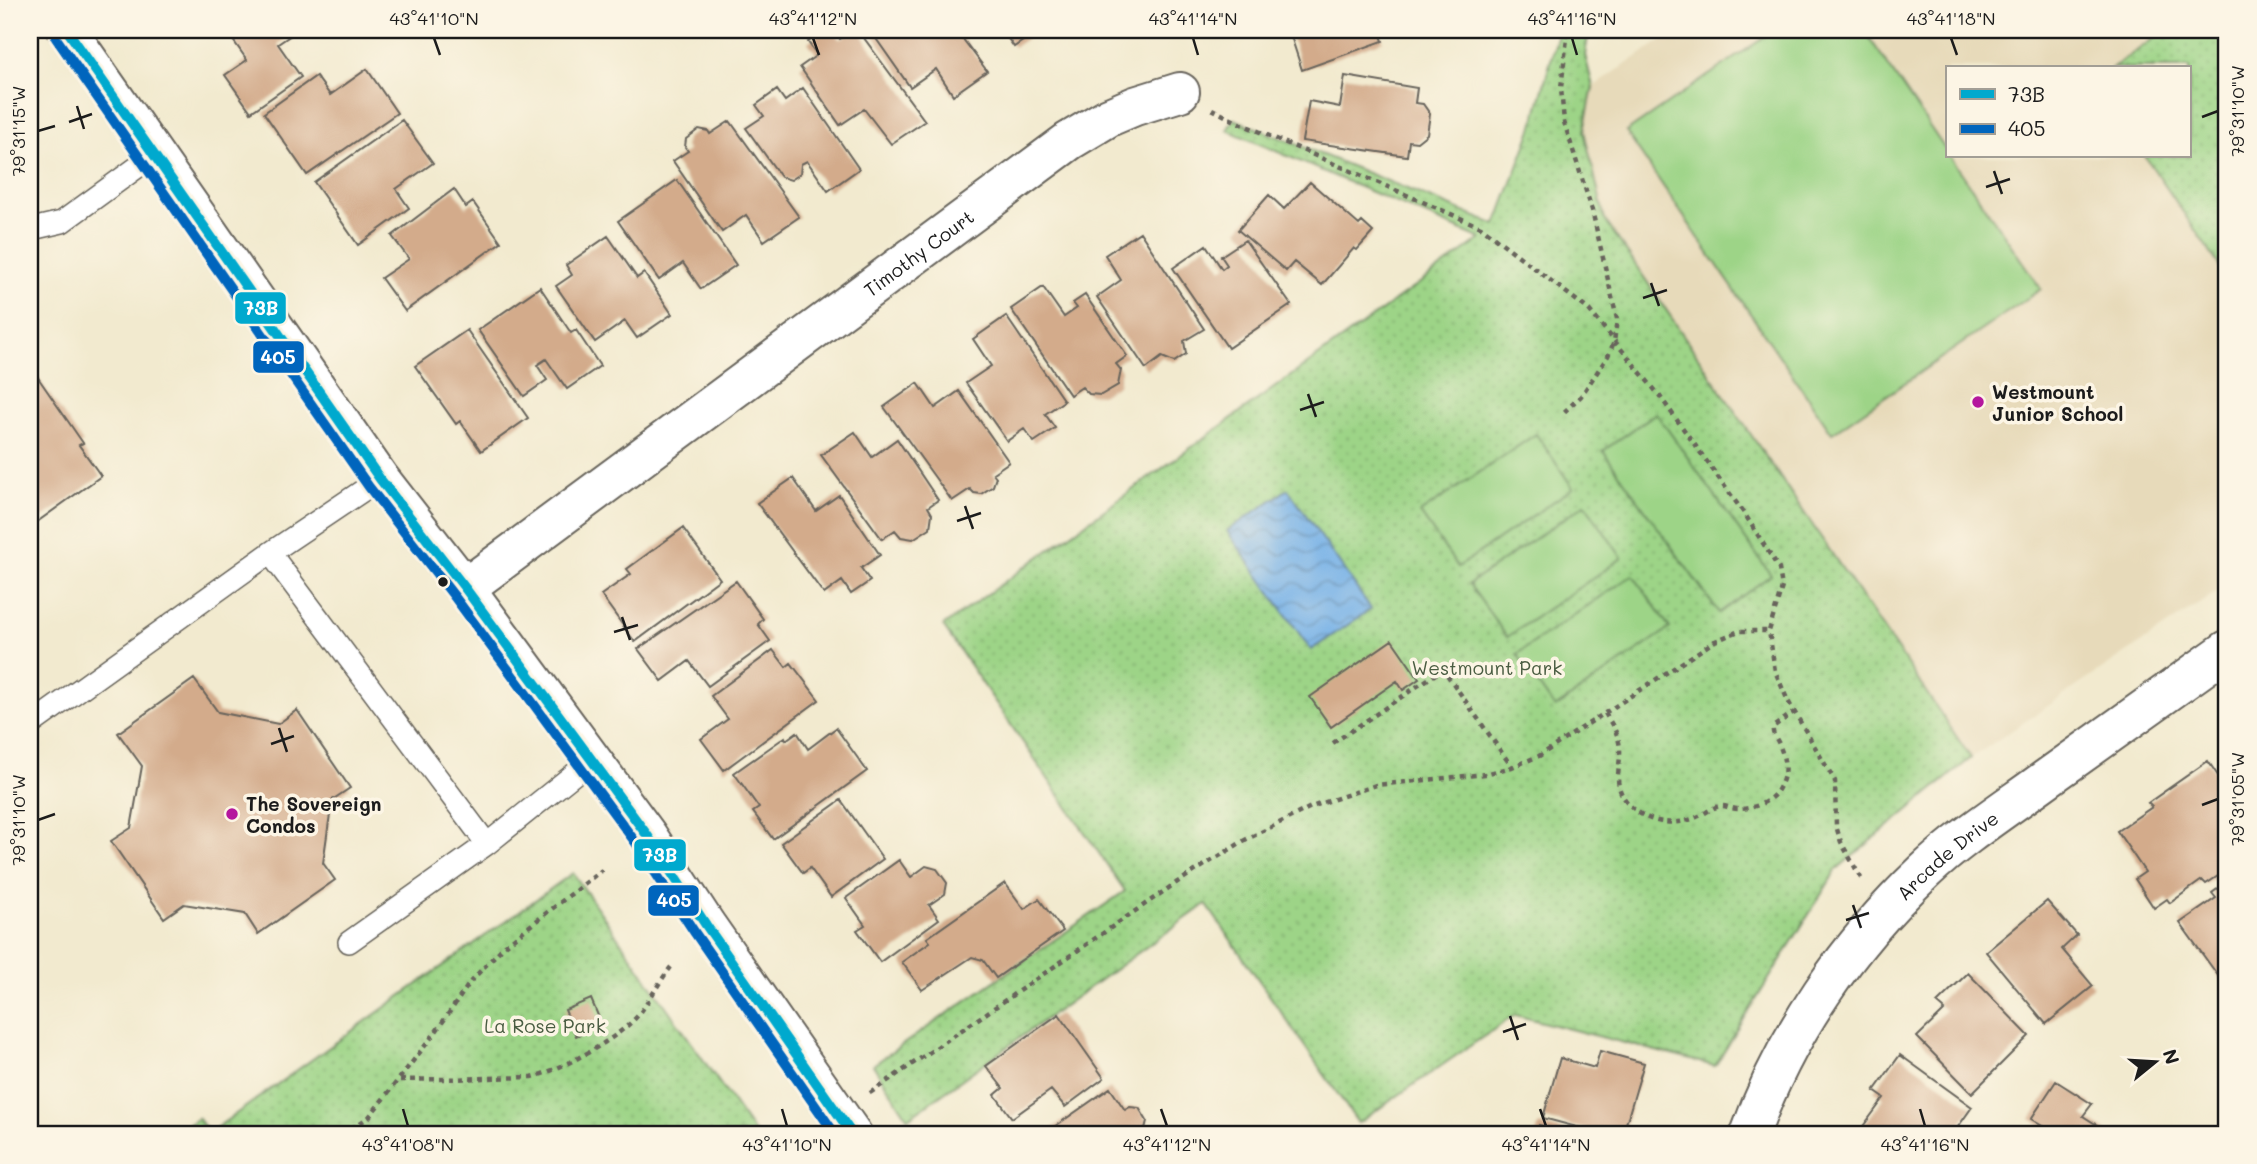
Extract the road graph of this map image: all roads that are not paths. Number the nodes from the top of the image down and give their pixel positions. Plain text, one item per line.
1 (67, 30) edge
2 (1180, 92) road end
3 (154, 155) junction
4 (30, 226) edge
5 (380, 479) junction
6 (270, 553) junction
7 (465, 588) junction
8 (2227, 650) edge
9 (30, 725) edge
10 (593, 759) junction
11 (487, 844) junction
12 (349, 942) dead end
13 (852, 1134) edge
14 (1750, 1134) edge

1 - 3 street
2 - 7 street, Timothy Court
3 - 4 lane
3 - 5 street
5 - 6 lane
5 - 7 street
6 - 9 lane
6 - 11 lane
7 - 10 street
8 - 14 street, Arcade Drive
10 - 11 lane
10 - 13 street
11 - 12 lane

